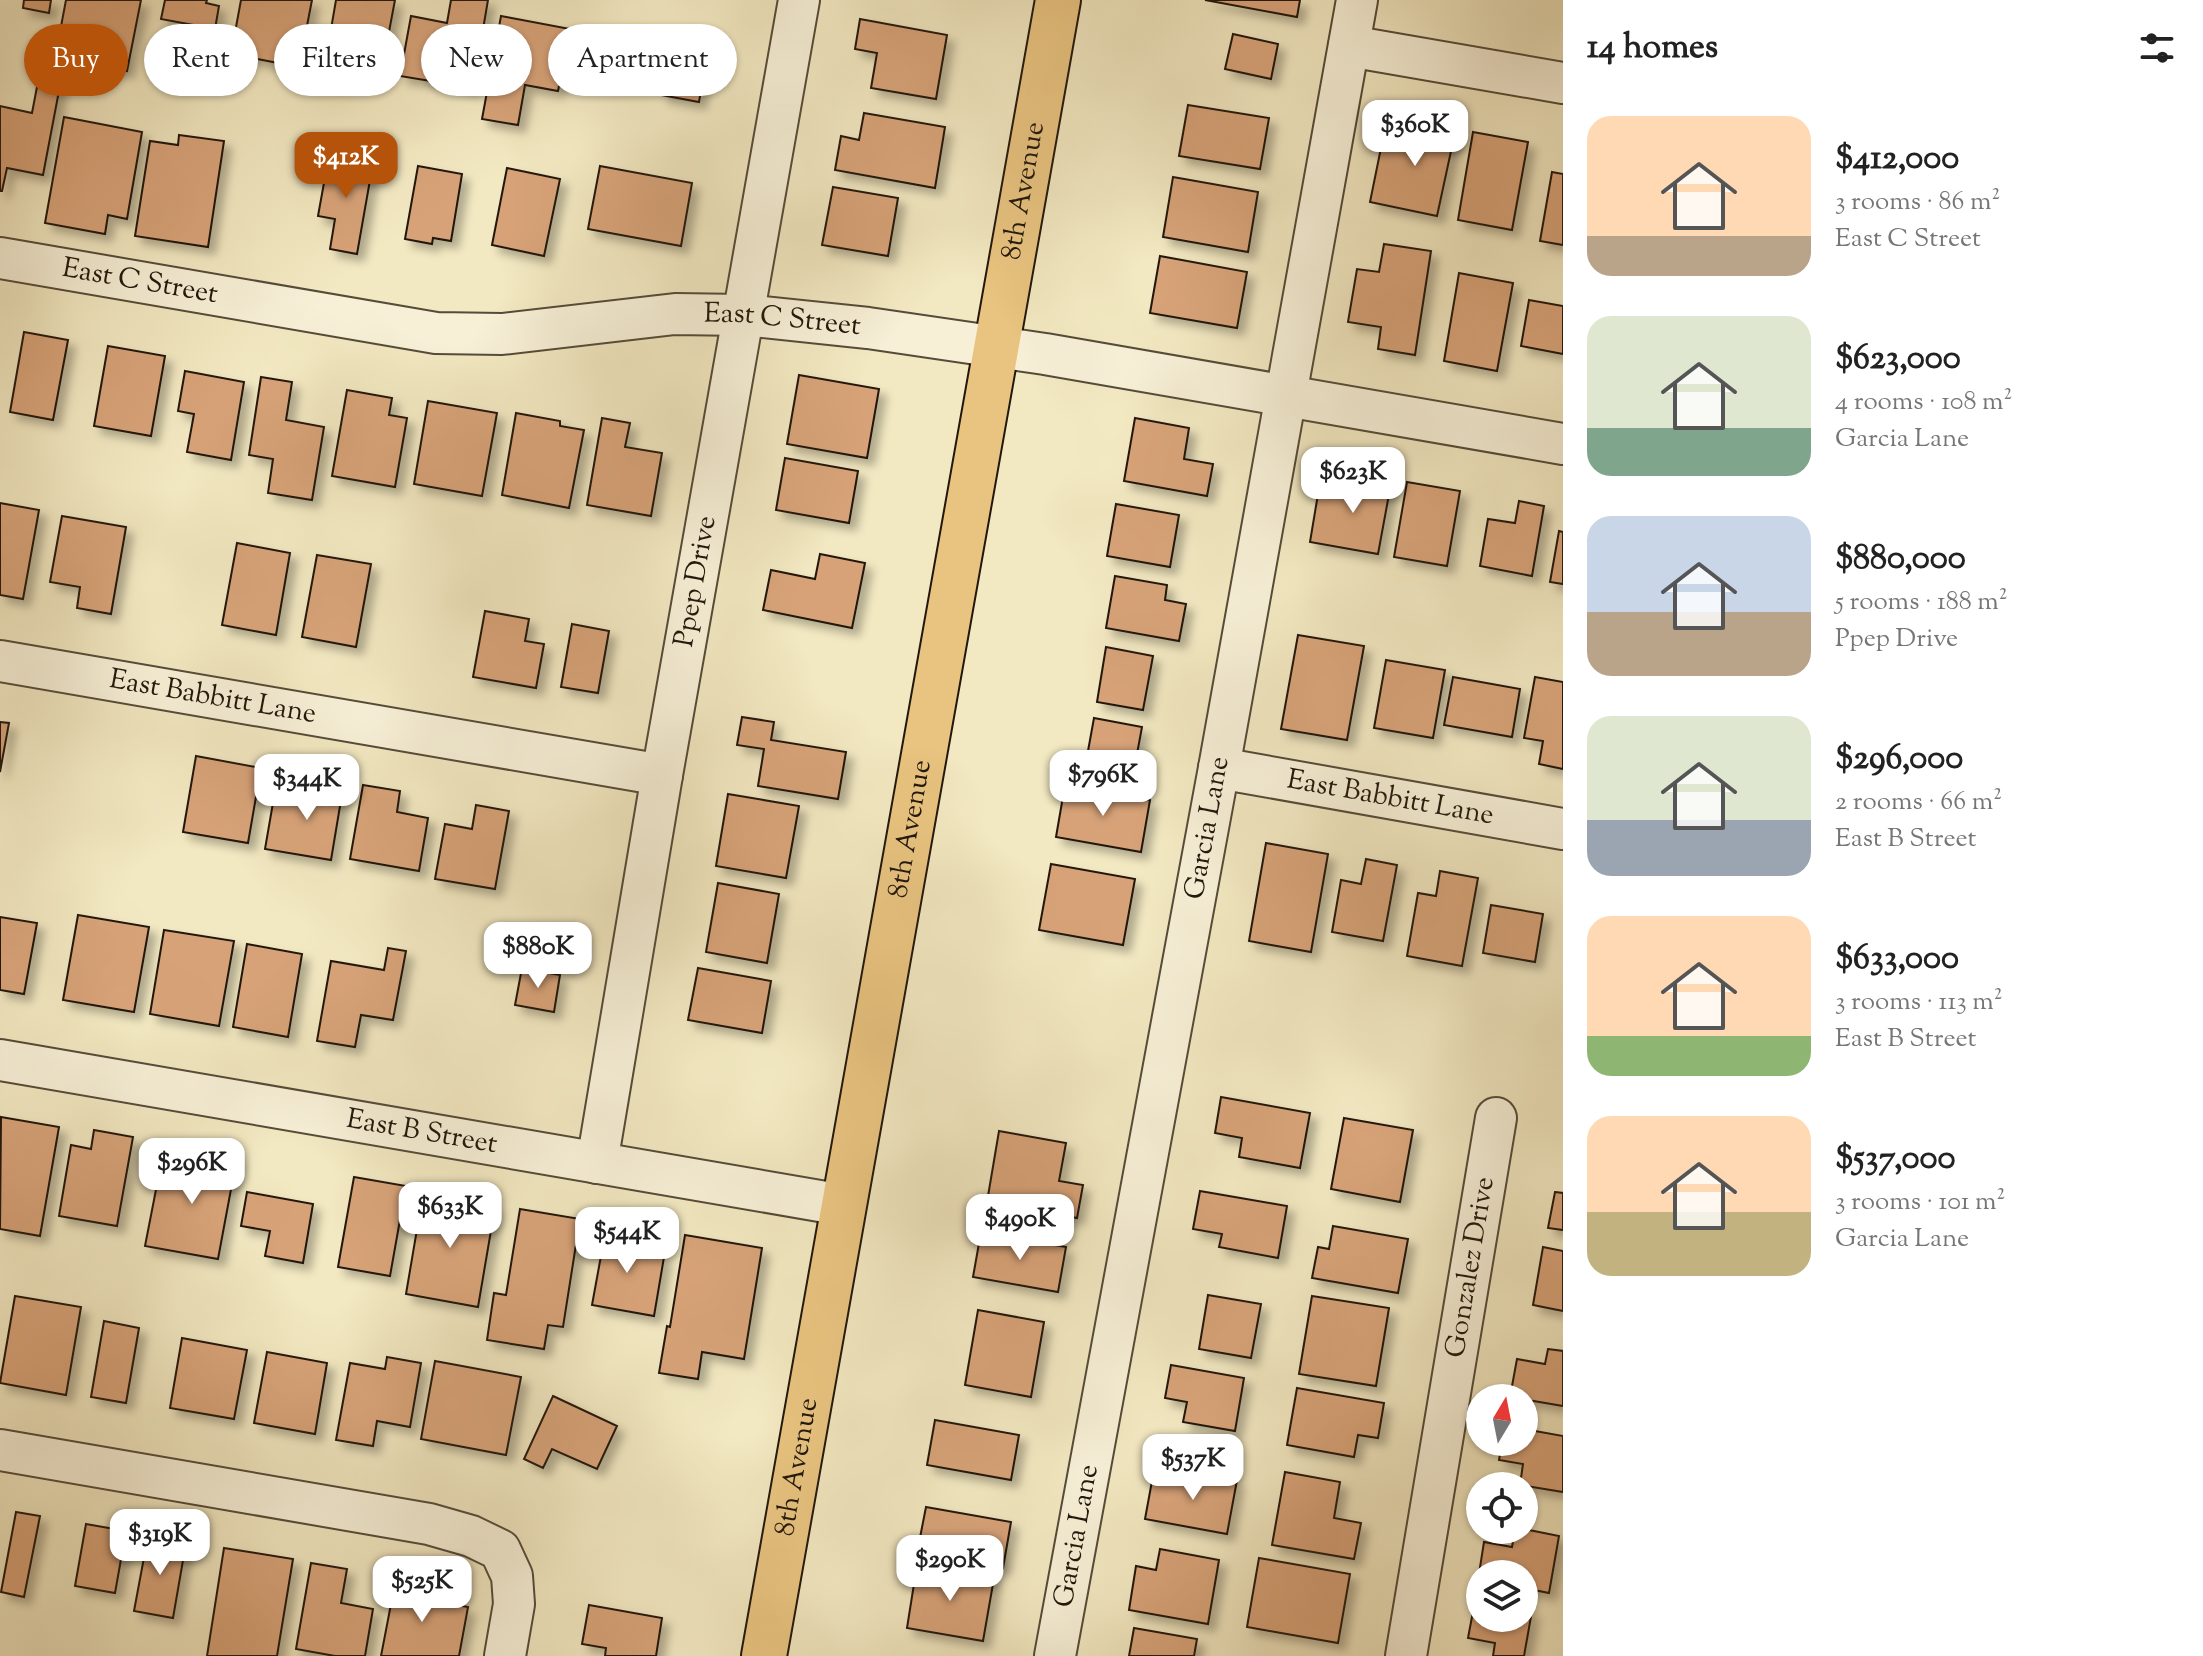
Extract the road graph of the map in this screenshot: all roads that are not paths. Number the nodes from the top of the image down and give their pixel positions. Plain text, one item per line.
1 (799, 0) edge
2 (1058, 0) edge
3 (1357, 0) edge
4 (1349, 46) junction
5 (1563, 83) edge
6 (0, 258) edge
7 (744, 315) junction
8 (995, 347) junction
9 (1286, 395) junction
10 (1563, 444) edge
11 (0, 661) edge
12 (1219, 768) junction
13 (662, 775) junction
14 (1563, 829) edge
15 (0, 1060) edge
16 (1496, 1118) dead end
17 (597, 1163) junction
18 (843, 1205) junction
19 (0, 1450) edge
20 (505, 1656) edge
21 (764, 1656) edge
22 (1055, 1656) edge
23 (1406, 1656) edge

1 - 7 street, Ppep Drive
2 - 8 main road, 8th Avenue
3 - 4 street, Garcia Lane
4 - 5 street
4 - 9 street, Garcia Lane
6 - 7 street, East C Street
7 - 8 street, East C Street
7 - 13 street, Ppep Drive
8 - 9 street, East C Street
8 - 18 main road, 8th Avenue
9 - 10 street, East C Street
9 - 12 street, Garcia Lane
11 - 13 street, East Babbitt Lane
12 - 14 street, East Babbitt Lane
12 - 22 street, Garcia Lane
13 - 17 street, Ppep Drive
15 - 17 street, East B Street
16 - 23 street, Gonzalez Drive
17 - 18 street, East B Street
18 - 21 main road, 8th Avenue
19 - 20 street

